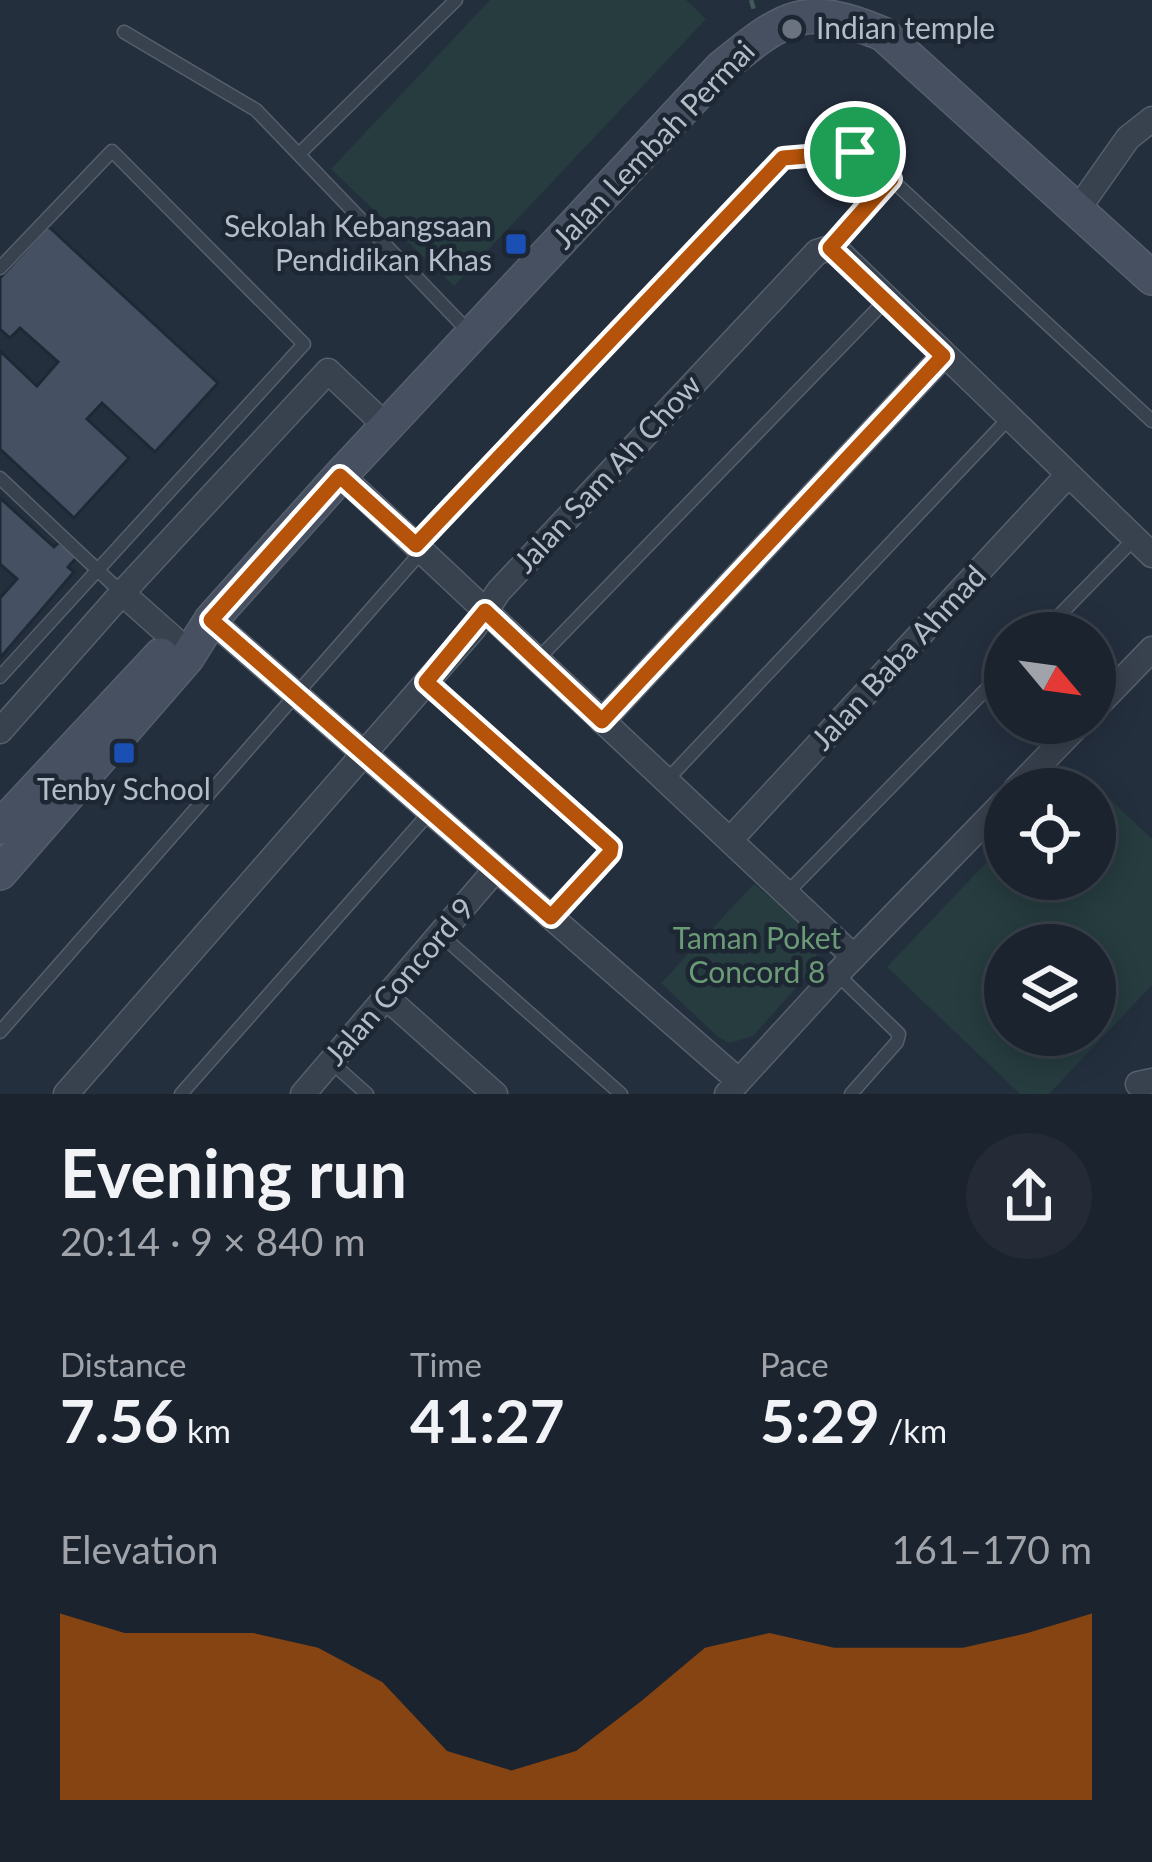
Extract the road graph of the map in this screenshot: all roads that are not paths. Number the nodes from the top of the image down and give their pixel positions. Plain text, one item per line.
1 (456, 0) edge
2 (786, 9) edge
3 (124, 32) dead end
4 (1152, 119) edge
5 (300, 153) junction
6 (891, 179) junction
7 (1078, 209) junction
8 (830, 248) junction
9 (0, 268) edge
10 (1152, 278) edge
11 (887, 299) junction
12 (472, 335) junction
13 (943, 356) junction
14 (1009, 418) junction
15 (1152, 421) edge
16 (386, 426) junction
17 (1068, 475) junction
18 (340, 476) junction
19 (0, 478) edge
20 (161, 501) junction
21 (185, 524) junction
22 (1143, 547) edge
23 (419, 548) junction
24 (98, 569) junction
25 (122, 592) junction
26 (485, 611) junction
27 (1067, 612) edge
28 (211, 620) junction
29 (175, 640) junction
30 (1152, 649) edge
31 (537, 660) junction
32 (0, 677) edge
33 (426, 682) junction
34 (1116, 686) edge
35 (984, 691) edge
36 (298, 695) junction
37 (602, 721) junction
38 (0, 731) edge
39 (1060, 744) edge
40 (364, 753) junction
41 (1036, 768) edge
42 (666, 781) junction
43 (431, 812) junction
44 (984, 823) edge
45 (0, 827) edge
46 (730, 841) junction
47 (496, 869) junction
48 (0, 873) edge
49 (786, 894) junction
50 (551, 917) junction
51 (440, 935) junction
52 (845, 965) junction
53 (387, 998) junction
54 (0, 1031) edge
55 (331, 1062) junction
56 (733, 1087) edge
57 (66, 1094) edge
58 (182, 1094) edge
59 (303, 1094) edge
60 (367, 1094) edge
61 (495, 1094) edge
62 (621, 1094) edge
63 (851, 1094) edge

1 - 5 lane
2 - 7 main road, Jalan Lembah Permai
2 - 12 main road, Jalan Lembah Permai
3 - 5 lane
4 - 7 street
5 - 12 lane
6 - 8 lane
6 - 15 lane
6 - 23 lane
7 - 10 main road, Jalan Lembah Permai
8 - 11 street
8 - 26 street, Jalan Sam Ah Chow
9 - 20 lane
11 - 13 street
11 - 31 lane
12 - 16 main road, Jalan Lembah Permai
13 - 14 street
13 - 37 street
14 - 17 street
14 - 42 lane
16 - 18 main road, Jalan Lembah Permai
16 - 21 street
17 - 22 street
17 - 46 street, Jalan Baba Ahmad
18 - 23 street
18 - 28 main road, Jalan Lembah Permai
19 - 24 lane
20 - 21 lane
20 - 24 lane
21 - 25 street
22 - 27 lane
23 - 26 street
23 - 36 lane
24 - 25 lane
24 - 32 lane
25 - 29 street
25 - 38 street
26 - 31 street
26 - 33 street, Jalan Sam Ah Chow
28 - 29 main road, Jalan Lembah Permai
28 - 36 street
28 - 48 main road, Jalan Lembah Permai
29 - 45 main road, Jalan Lembah Permai
30 - 34 street
31 - 37 street
33 - 40 street, Jalan Sam Ah Chow
33 - 50 lane
35 - 49 lane
36 - 40 street
36 - 54 lane
37 - 42 street
39 - 41 street
40 - 43 street
40 - 57 street, Jalan Sam Ah Chow
42 - 46 street
43 - 47 street
43 - 58 lane
44 - 52 street
46 - 49 street
47 - 50 street
47 - 51 street, Jalan Concord 9
49 - 52 street
50 - 56 street
51 - 53 street, Jalan Concord 9
51 - 62 lane
52 - 56 street
52 - 63 lane
53 - 55 street, Jalan Concord 9
53 - 61 street
55 - 59 street, Jalan Concord 9
55 - 60 lane

